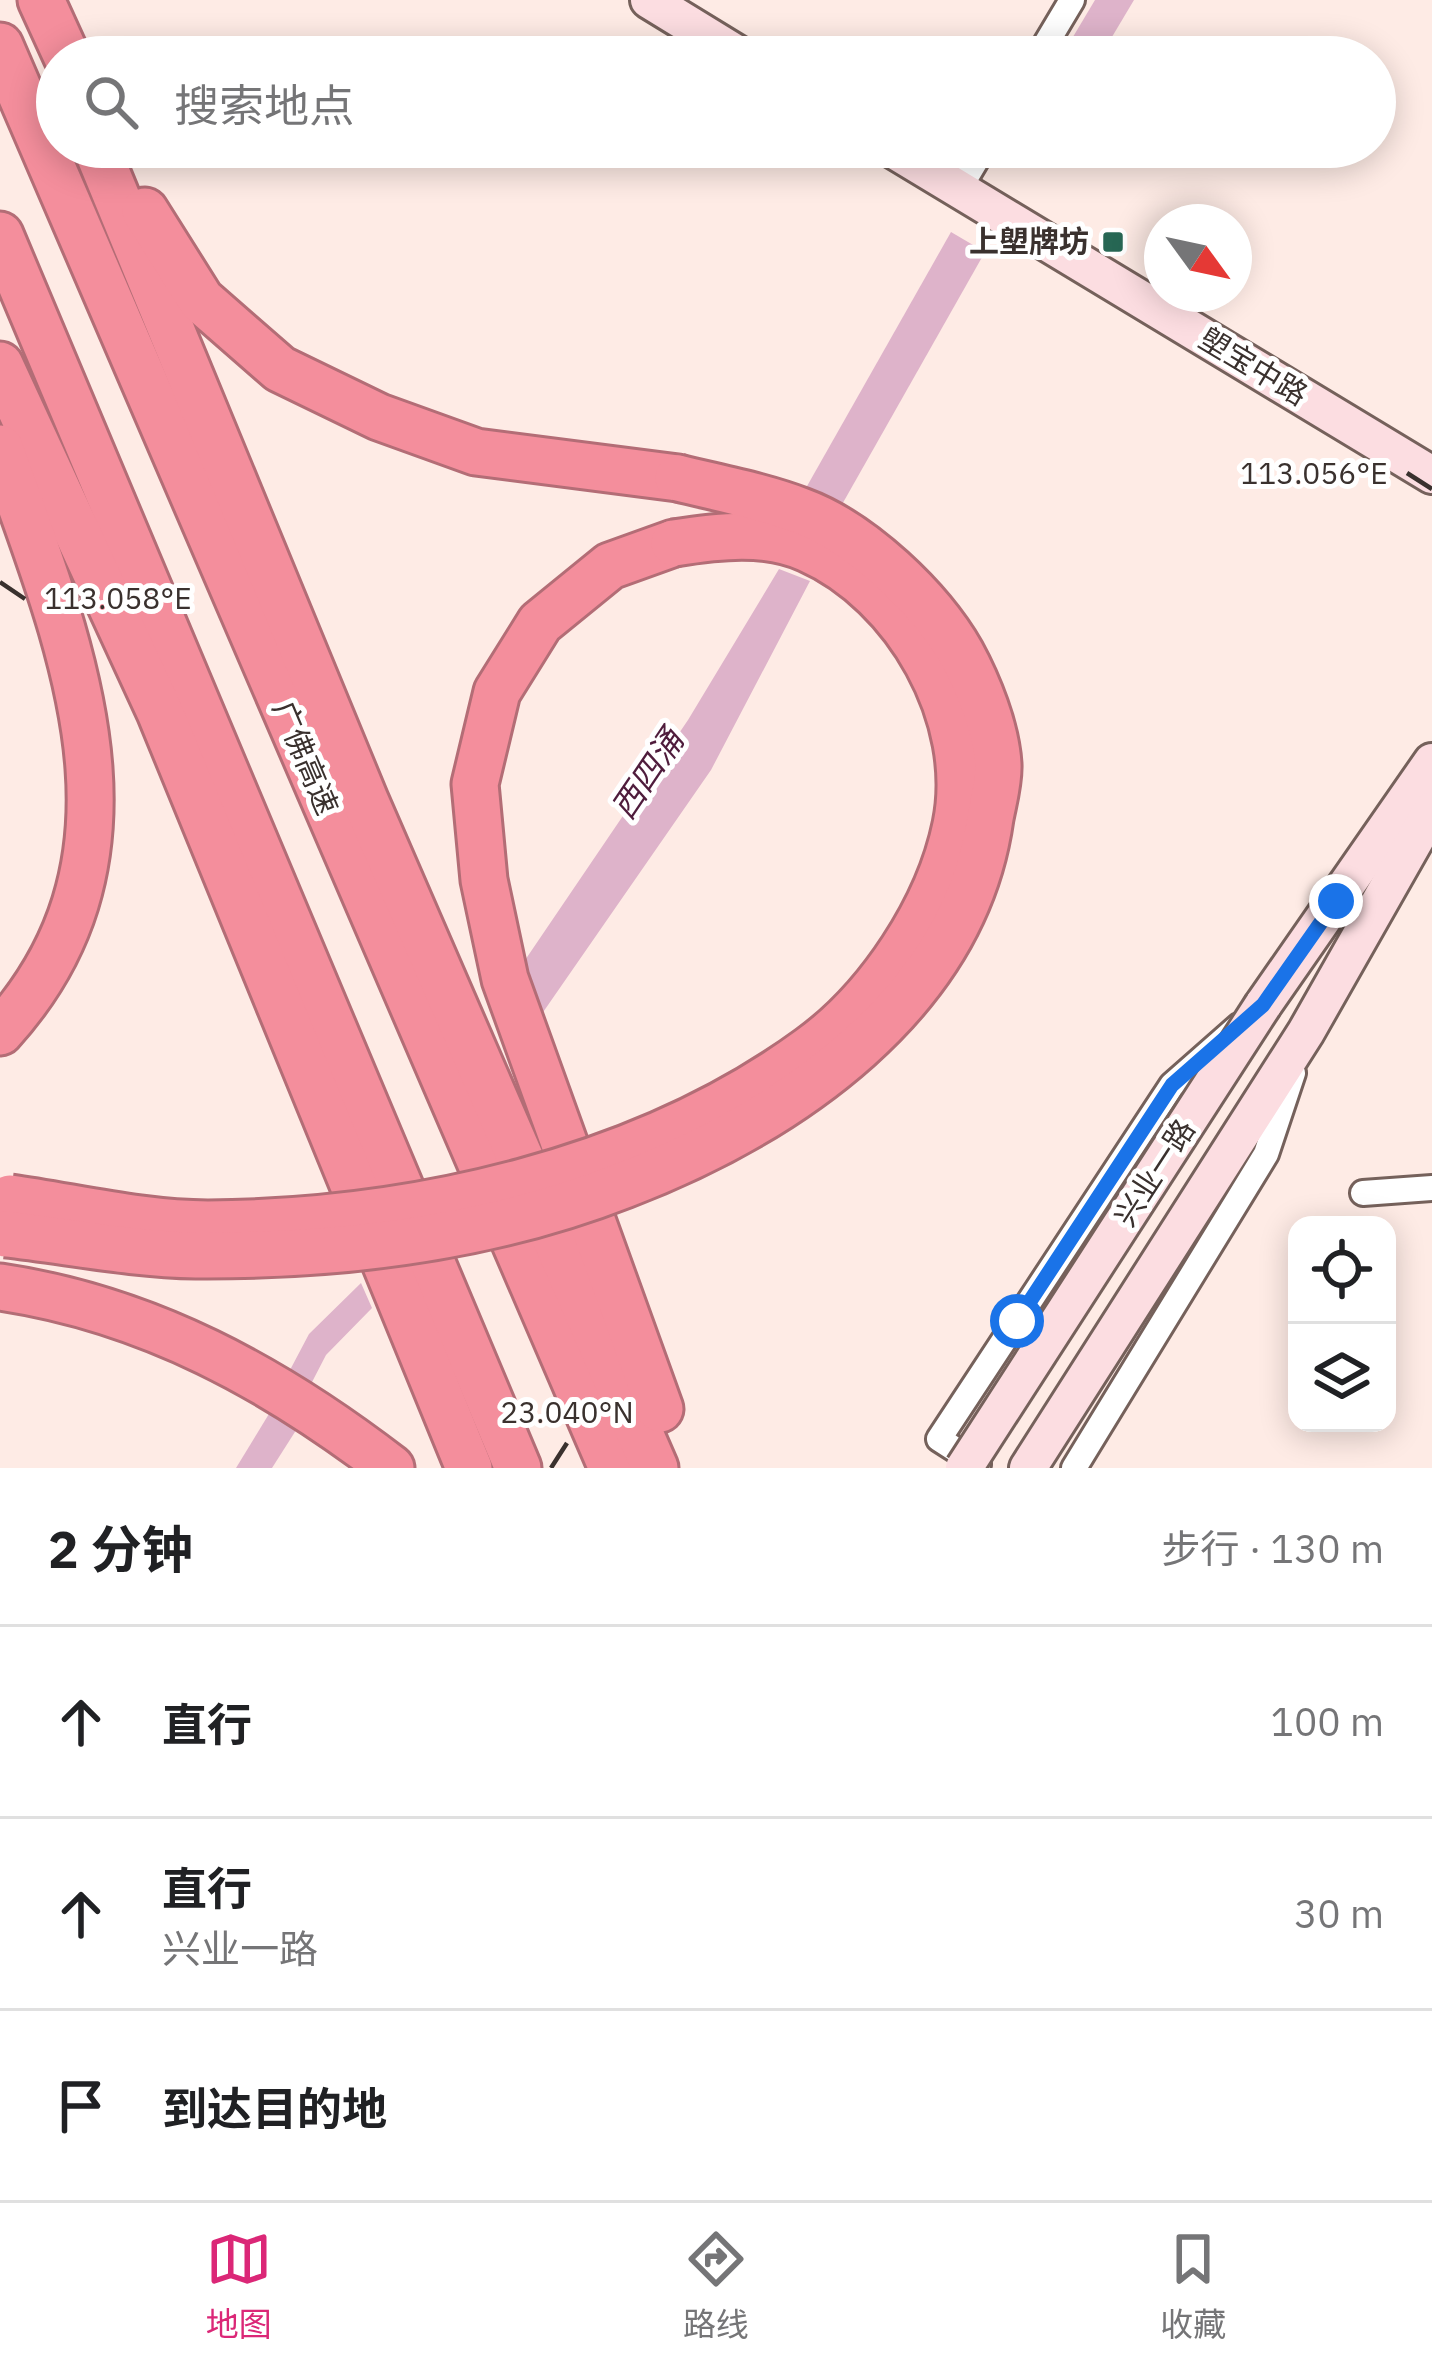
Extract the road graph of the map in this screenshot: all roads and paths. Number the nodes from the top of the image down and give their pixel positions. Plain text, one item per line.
1 (38, 0) edge
2 (649, 0) edge
3 (1072, 0) edge
4 (54, 36) edge
5 (708, 36) edge
6 (1051, 36) edge
7 (0, 46) edge
8 (36, 130) edge
9 (53, 168) edge
10 (105, 168) edge
11 (123, 168) edge
12 (924, 168) edge
13 (972, 168) edge
14 (959, 189) junction
15 (0, 235) edge
16 (0, 365) edge
17 (0, 448) edge
18 (1432, 475) edge
19 (1432, 762) edge
20 (1432, 810) edge
21 (1263, 1005) junction
22 (0, 1032) edge
23 (1306, 1033) junction
24 (1432, 1188) edge
25 (1363, 1192) dead end
26 (4, 1216) edge
27 (0, 1286) edge
28 (391, 1468) edge
29 (469, 1468) edge
30 (518, 1468) edge
31 (612, 1468) edge
32 (655, 1468) edge
33 (682, 1468) edge
34 (964, 1468) edge
35 (984, 1468) edge
36 (1028, 1468) edge
37 (1074, 1468) edge

1 - 4 highway
2 - 5 main road
3 - 6 street
7 - 8 highway, 广佛高速
9 - 31 highway, 广佛高速
10 - 32 highway, 广佛高速
11 - 26 highway, bridge
12 - 14 main road, 塱宝中路
13 - 14 street
14 - 18 main road, 塱宝中路
15 - 30 highway
16 - 29 highway
17 - 22 highway
19 - 21 main road, 兴业一路
20 - 23 main road, 兴业一路
21 - 34 main road, 兴业一路, bridge
21 - 35 street
23 - 36 main road, 兴业一路
23 - 37 street
24 - 25 street
26 - 33 highway, bridge
27 - 28 highway

